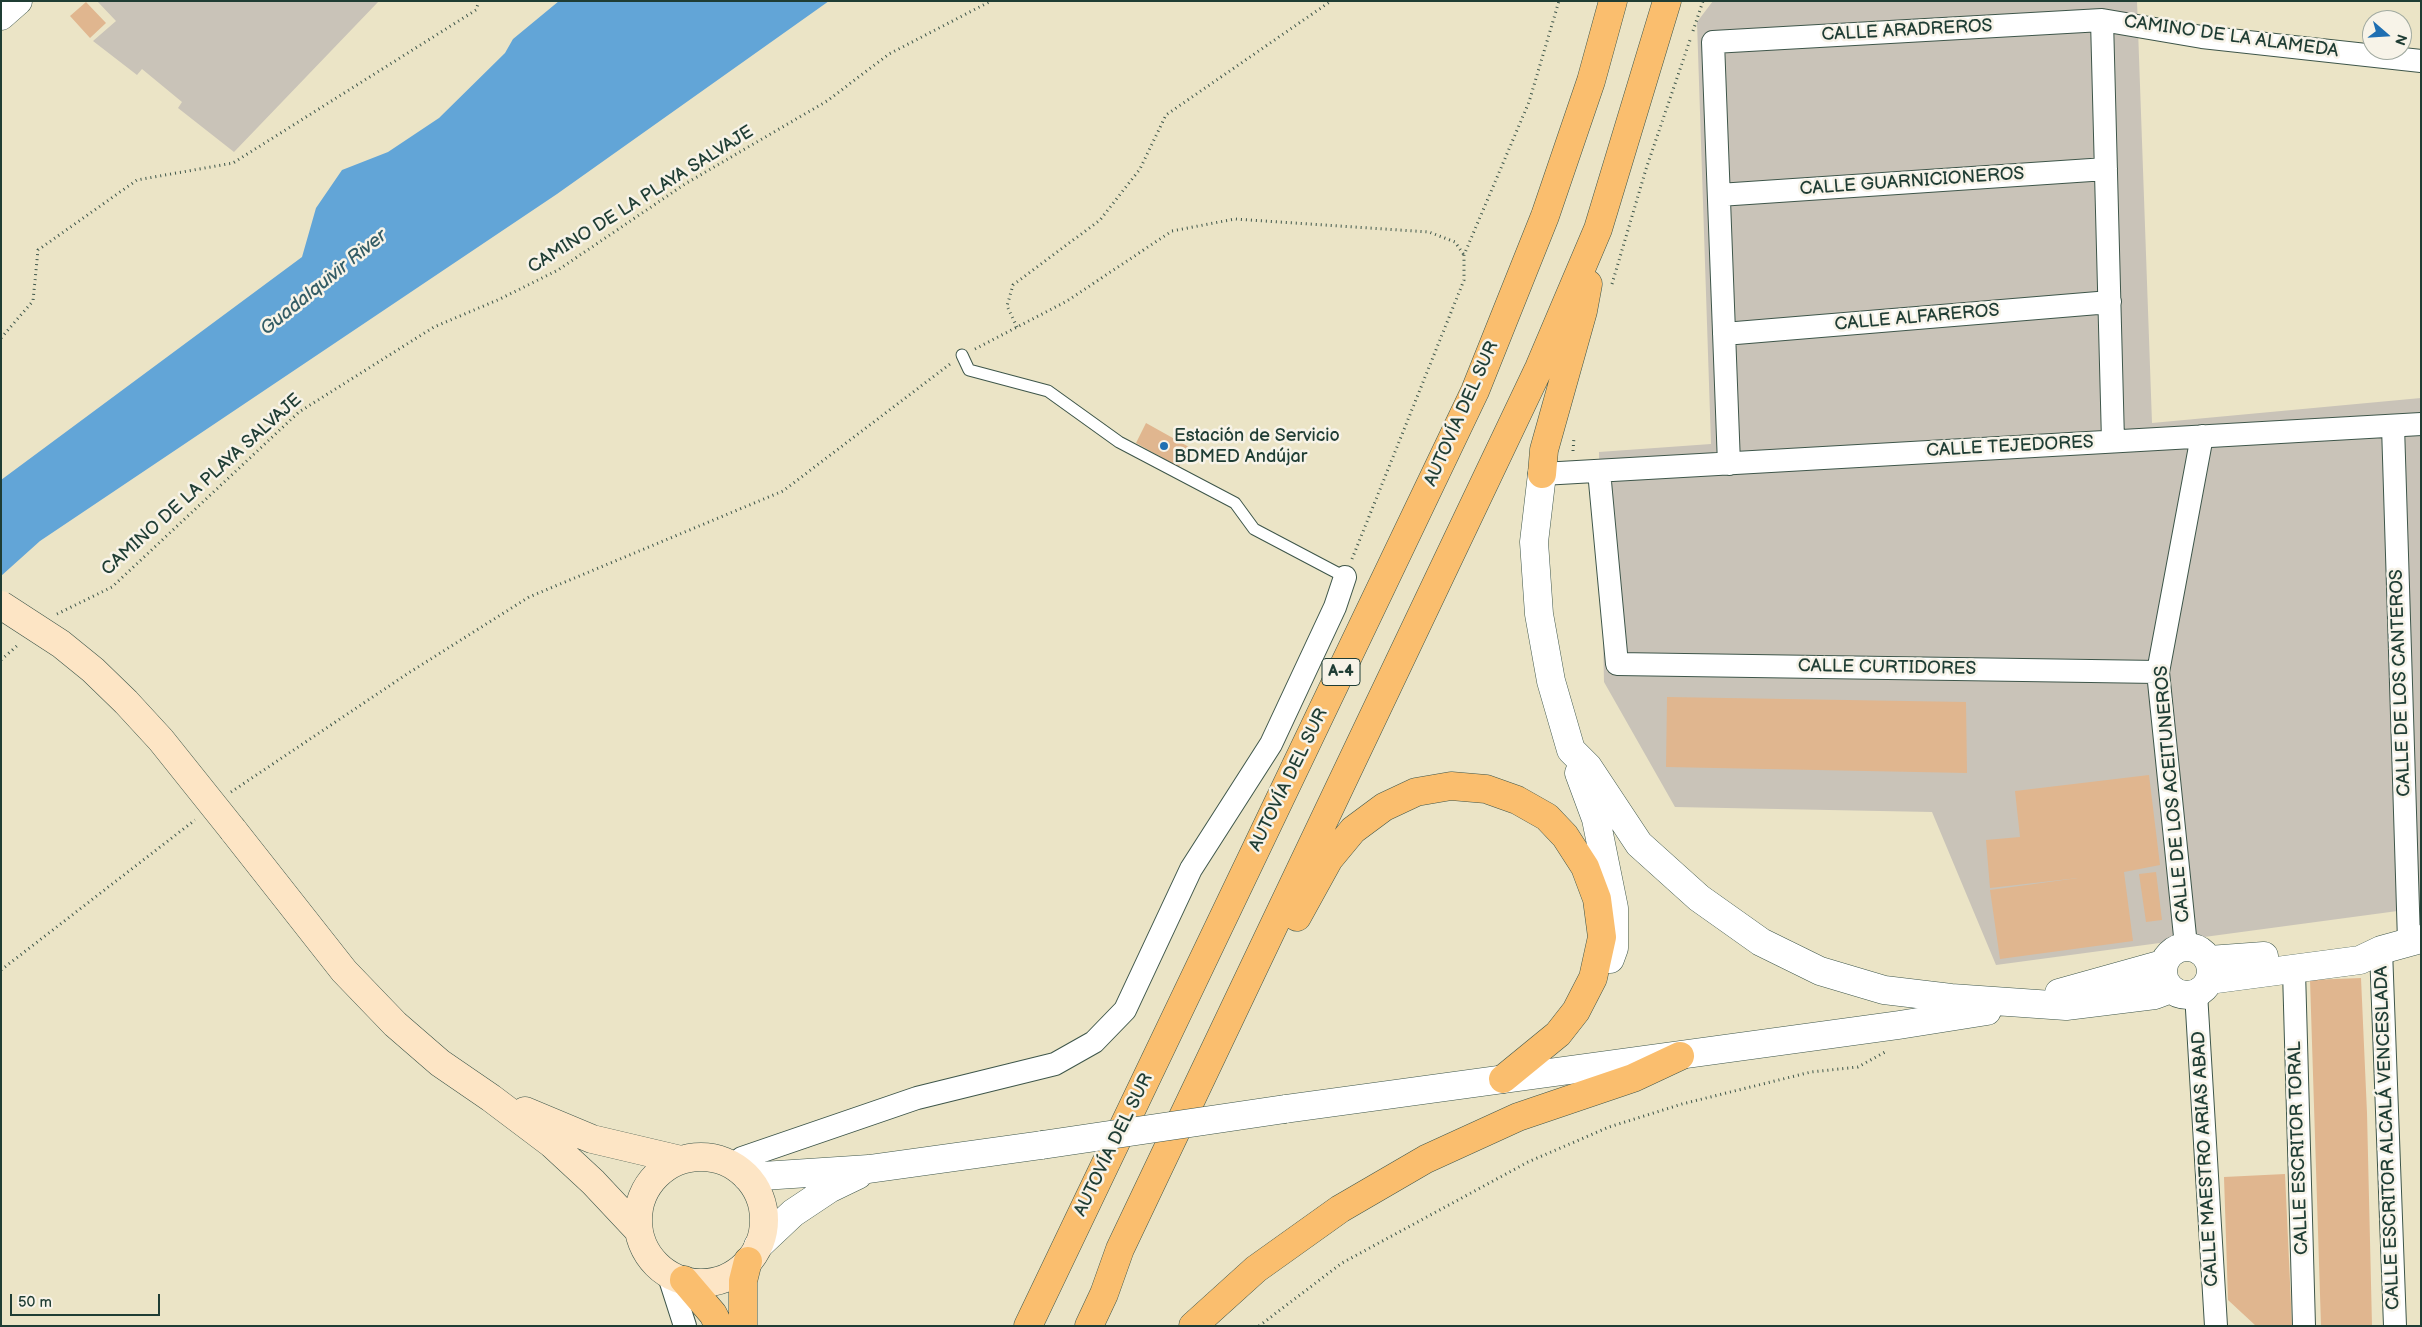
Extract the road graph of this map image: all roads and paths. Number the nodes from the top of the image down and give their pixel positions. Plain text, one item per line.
1 (18, 1) edge
2 (479, 1) edge
3 (991, 1) edge
4 (1331, 1) edge
5 (1559, 1) edge
6 (1613, 1) edge
7 (1666, 1) edge
8 (1703, 1) edge
9 (1, 16) edge
10 (2102, 20) junction
11 (2421, 60) edge
12 (2106, 169) junction
13 (1719, 195) junction
14 (1598, 229) junction
15 (1464, 255) junction
16 (1611, 287) dead end
17 (2110, 302) junction
18 (1017, 327) junction
19 (1724, 334) junction
20 (1, 338) edge
21 (962, 355) junction
22 (2421, 424) edge
23 (2394, 426) junction
24 (1574, 428) dead end
25 (2202, 436) junction
26 (2114, 442) junction
27 (1729, 464) junction
28 (1599, 471) junction
29 (1573, 472) junction
30 (1542, 474) junction
31 (1345, 577) junction
32 (1, 605) edge
33 (54, 616) dead end
34 (21, 642) dead end
35 (1, 660) edge
36 (2158, 672) junction
37 (1571, 750) junction
38 (226, 796) dead end
39 (203, 814) dead end
40 (2415, 940) edge
41 (2381, 950) junction
42 (1, 970) edge
43 (2294, 971) junction
44 (2189, 972) junction
45 (2040, 1003) junction
46 (1899, 1025) junction
47 (1680, 1056) junction
48 (1542, 1073) junction
49 (1503, 1079) junction
50 (491, 1098) junction
51 (681, 1160) junction
52 (869, 1170) junction
53 (740, 1171) junction
54 (639, 1231) junction
55 (753, 1254) junction
56 (687, 1282) junction
57 (1104, 1294) junction
58 (1029, 1320) edge
59 (686, 1326) edge
60 (719, 1326) edge
61 (743, 1326) edge
62 (1089, 1326) edge
63 (1193, 1326) edge
64 (1259, 1326) edge
65 (2216, 1326) edge
66 (2304, 1326) edge
67 (2395, 1326) edge

1 - 9 street
2 - 20 path
3 - 33 path, CAMINO DE LA PLAYA SALVAJE
4 - 18 path
5 - 15 path
6 - 58 highway, AUTOVÍA DEL SUR / A-4
7 - 14 highway, A-4
8 - 16 path
10 - 11 street, CAMINO DE LA ALAMEDA
10 - 12 street
10 - 13 street, CALLE ARADREROS
12 - 13 street, CALLE GUARNICIONEROS
12 - 17 street
13 - 19 street, CALLE ARADREROS
14 - 30 highway
14 - 57 highway, A-4
15 - 18 path
15 - 31 path
17 - 19 street, CALLE ALFAREROS
17 - 26 street
18 - 21 path
19 - 27 street, CALLE ARADREROS
21 - 31 lane
21 - 38 path
22 - 23 street, CALLE TEJEDORES
23 - 25 street, CALLE TEJEDORES
23 - 40 street, CALLE DE LOS CANTEROS
24 - 29 path
25 - 26 street, CALLE TEJEDORES
25 - 36 street, CALLE DE LOS ACEITUNEROS
26 - 27 street, CALLE TEJEDORES
27 - 28 street, CALLE TEJEDORES
28 - 29 street, CALLE TEJEDORES
28 - 36 street, CALLE CURTIDORES
29 - 30 street, CALLE TEJEDORES
30 - 37 street
31 - 53 street
32 - 50 main road, bridge
34 - 35 path
36 - 44 street, CALLE DE LOS ACEITUNEROS
37 - 45 street
37 - 48 street
39 - 42 path
40 - 41 street
41 - 43 street
41 - 44 street
41 - 67 street, CALLE ESCRITOR ALCALÁ VENCESLADA
43 - 44 street
43 - 66 street, CALLE ESCRITOR TORAL
44 - 45 street
44 - 65 street, CALLE MAESTRO ARIAS ABAD
45 - 46 street
46 - 47 street
46 - 64 path
47 - 48 street
47 - 63 highway
48 - 49 street
49 - 52 street, bridge
49 - 57 highway
50 - 51 main road
50 - 54 main road
51 - 53 main road
51 - 54 main road
52 - 53 street
52 - 55 street
53 - 55 main road
54 - 56 main road
55 - 56 main road
55 - 61 highway
56 - 59 street
56 - 59 street
56 - 60 highway
57 - 62 highway, A-4

